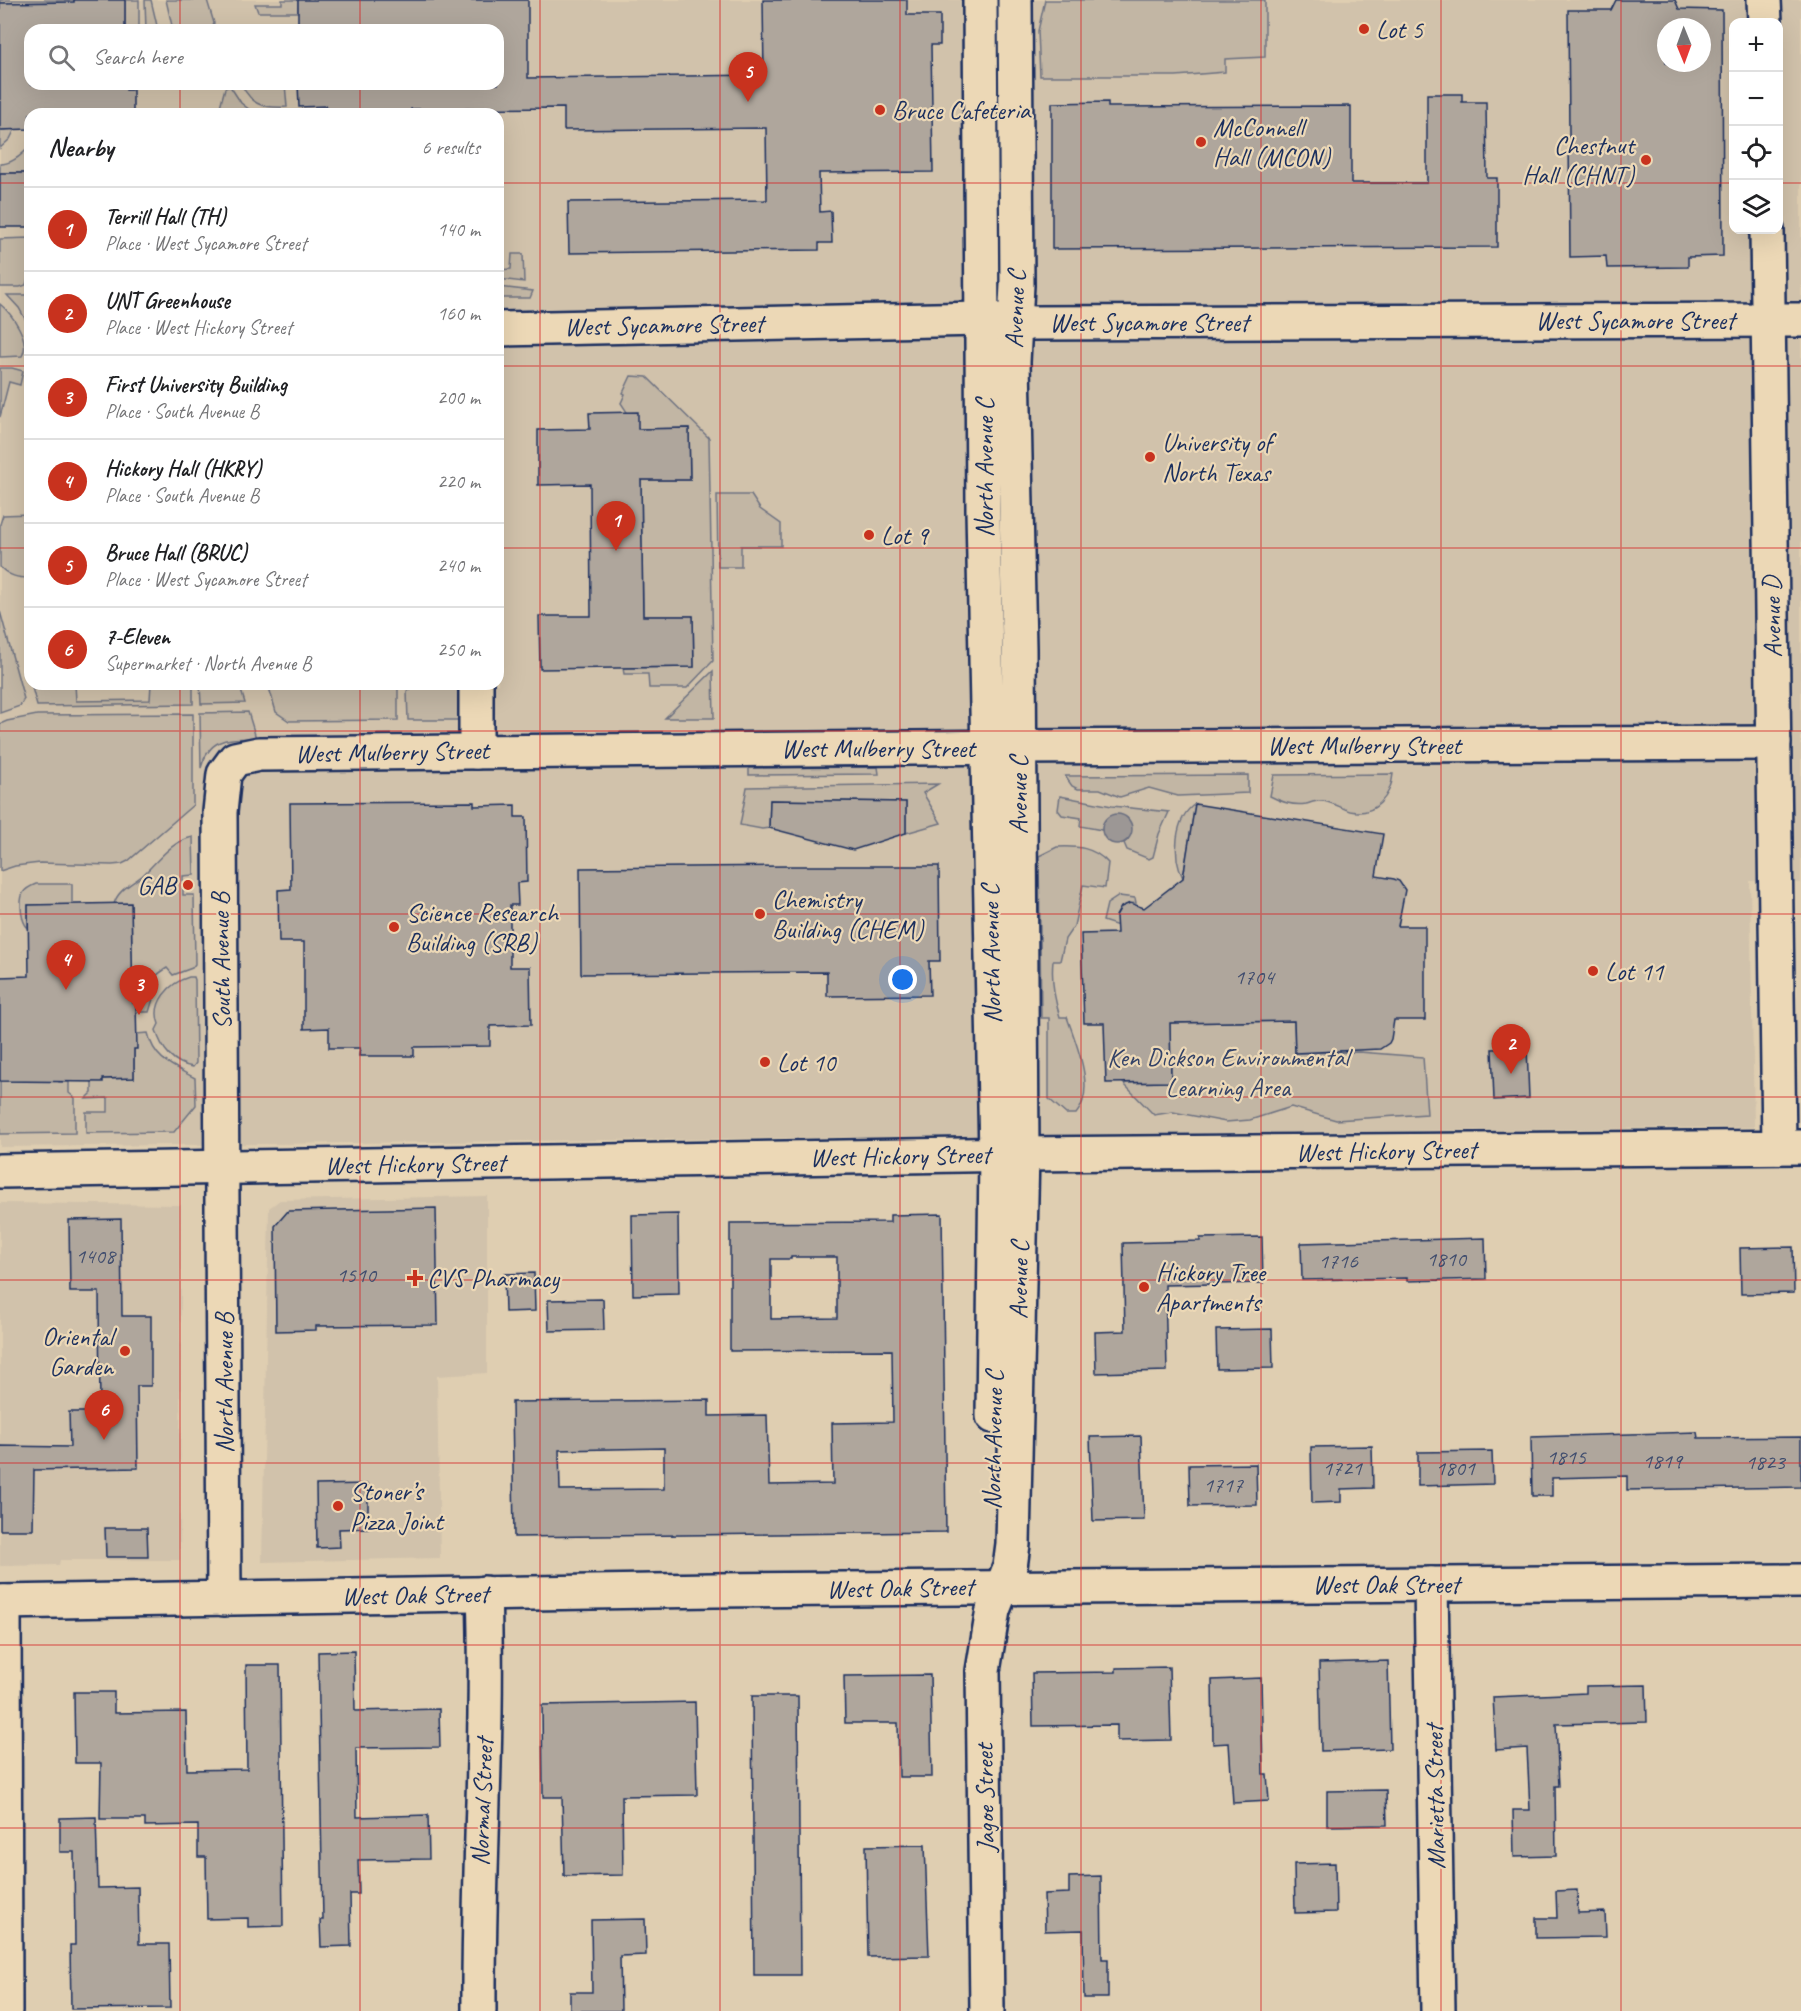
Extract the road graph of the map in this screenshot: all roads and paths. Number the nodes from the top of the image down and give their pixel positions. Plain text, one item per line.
1 (980, 0) edge
2 (1015, 0) edge
3 (1764, 0) edge
4 (1765, 18) edge
5 (1767, 234) edge
6 (982, 319) junction
7 (1768, 320) junction
8 (1801, 320) edge
9 (1015, 323) junction
10 (504, 329) edge
11 (476, 690) edge
12 (1774, 743) junction
13 (1003, 747) junction
14 (476, 752) junction
15 (235, 759) joint
16 (1790, 1147) edge
17 (1009, 1155) junction
18 (223, 1167) junction
19 (0, 1171) edge
20 (1801, 1581) edge
21 (1431, 1584) junction
22 (1002, 1587) junction
23 (484, 1593) junction
24 (224, 1599) junction
25 (2, 1602) edge
26 (5, 2011) edge
27 (479, 2011) edge
28 (987, 2011) edge
29 (1438, 2011) edge

1 - 6 street, Avenue C
2 - 9 street, Avenue C
3 - 4 street
5 - 7 street, Avenue D
6 - 9 street, West Sycamore Street
6 - 10 street, West Sycamore Street
6 - 13 street, North Avenue C
7 - 8 street, West Sycamore Street
7 - 9 street, West Sycamore Street
7 - 12 street, Avenue D
9 - 13 street, Avenue C
11 - 14 street
12 - 13 street, West Mulberry Street
12 - 16 street, Avenue D
13 - 14 street, West Mulberry Street
13 - 17 street, North Avenue C
14 - 15 street, West Mulberry Street
15 - 18 street, South Avenue B
16 - 17 street, West Hickory Street
17 - 18 street, West Hickory Street
17 - 22 street, North Avenue C
18 - 19 street, West Hickory Street
18 - 24 street, North Avenue B
20 - 21 street, West Oak Street
21 - 22 street, West Oak Street
21 - 29 street, Marietta Street
22 - 23 street, West Oak Street
22 - 28 street, Jagoe Street
23 - 24 street, West Oak Street
23 - 27 street, Normal Street
24 - 25 street, West Oak Street
25 - 26 street

